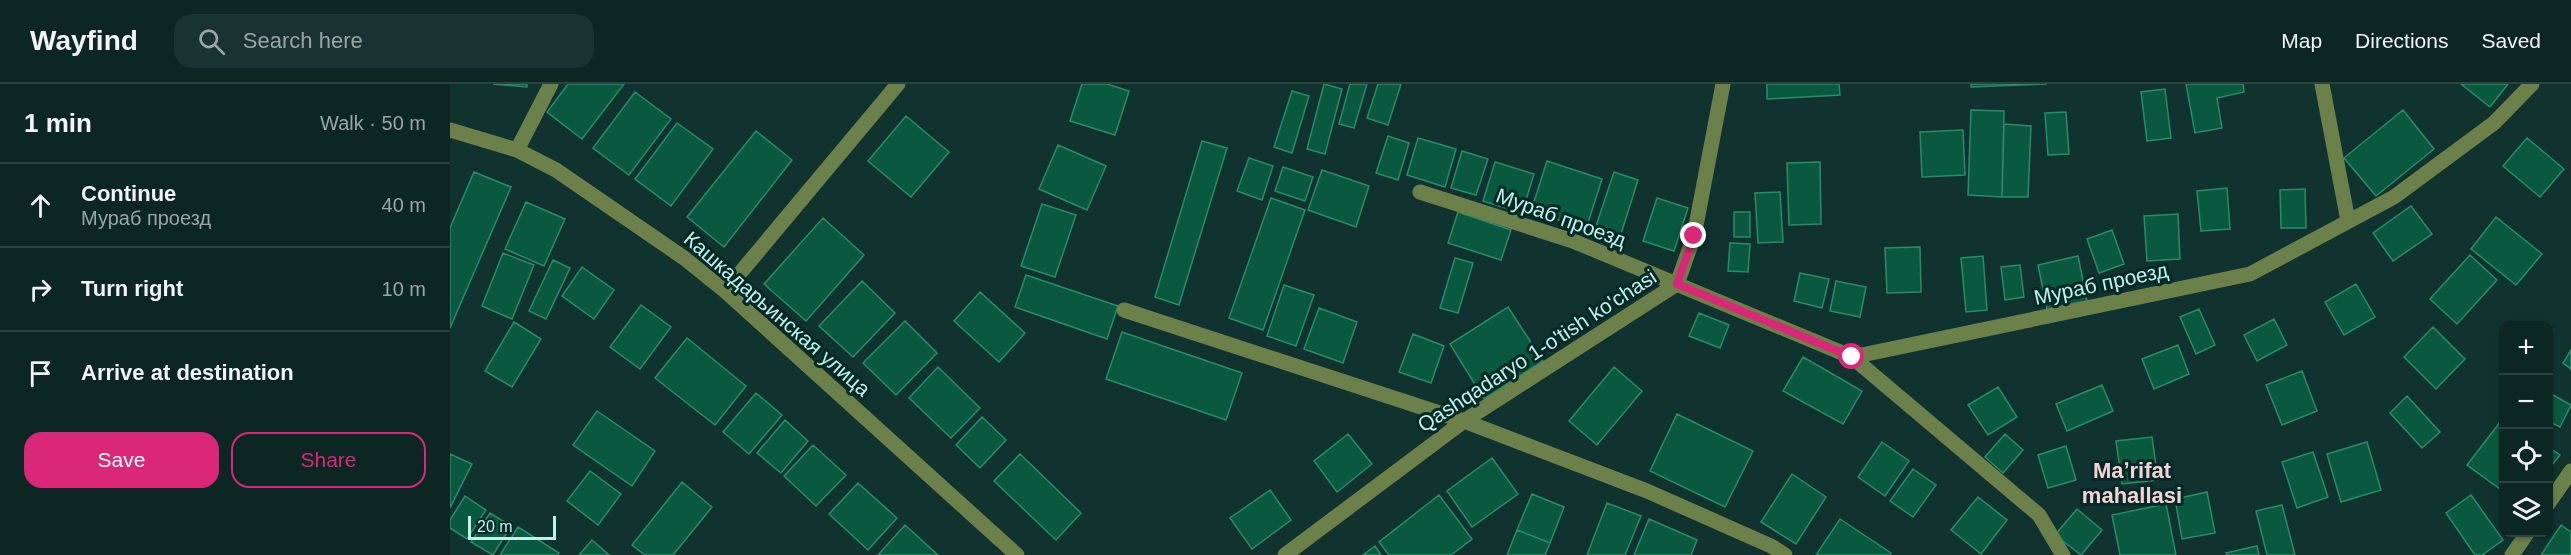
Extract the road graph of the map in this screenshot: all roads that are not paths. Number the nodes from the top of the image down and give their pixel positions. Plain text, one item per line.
1 (550, 84) edge
2 (898, 84) edge
3 (1723, 84) edge
4 (2322, 84) edge
5 (2532, 84) edge
6 (450, 130) edge
7 (517, 150) junction
8 (1420, 192) dead end
9 (2348, 221) junction
10 (1677, 284) junction
11 (725, 291) junction
12 (1124, 310) dead end
13 (1852, 357) junction
14 (1464, 421) junction
15 (2571, 471) edge
16 (2553, 497) edge
17 (2525, 537) edge
18 (1017, 555) edge
19 (1285, 555) edge
20 (1785, 555) edge
21 (2063, 555) edge
22 (2512, 555) edge

1 - 7 street
2 - 11 street
3 - 10 street, Qashqadaryo 1-o'tish ko'chasi
4 - 9 street
5 - 9 street, Мураб проезд
6 - 7 street, Кашкадарьинская улица
7 - 11 street, Кашкадарьинская улица
8 - 10 street, Мураб проезд
9 - 13 street, Мураб проезд
10 - 13 street, Мураб проезд
10 - 14 street, Qashqadaryo 1-o'tish ko'chasi
11 - 18 street, Кашкадарьинская улица
12 - 14 street
13 - 21 street, Мураб проезд
14 - 19 street, Qashqadaryo 1-o'tish ko'chasi
14 - 20 street
15 - 16 street
17 - 22 street

